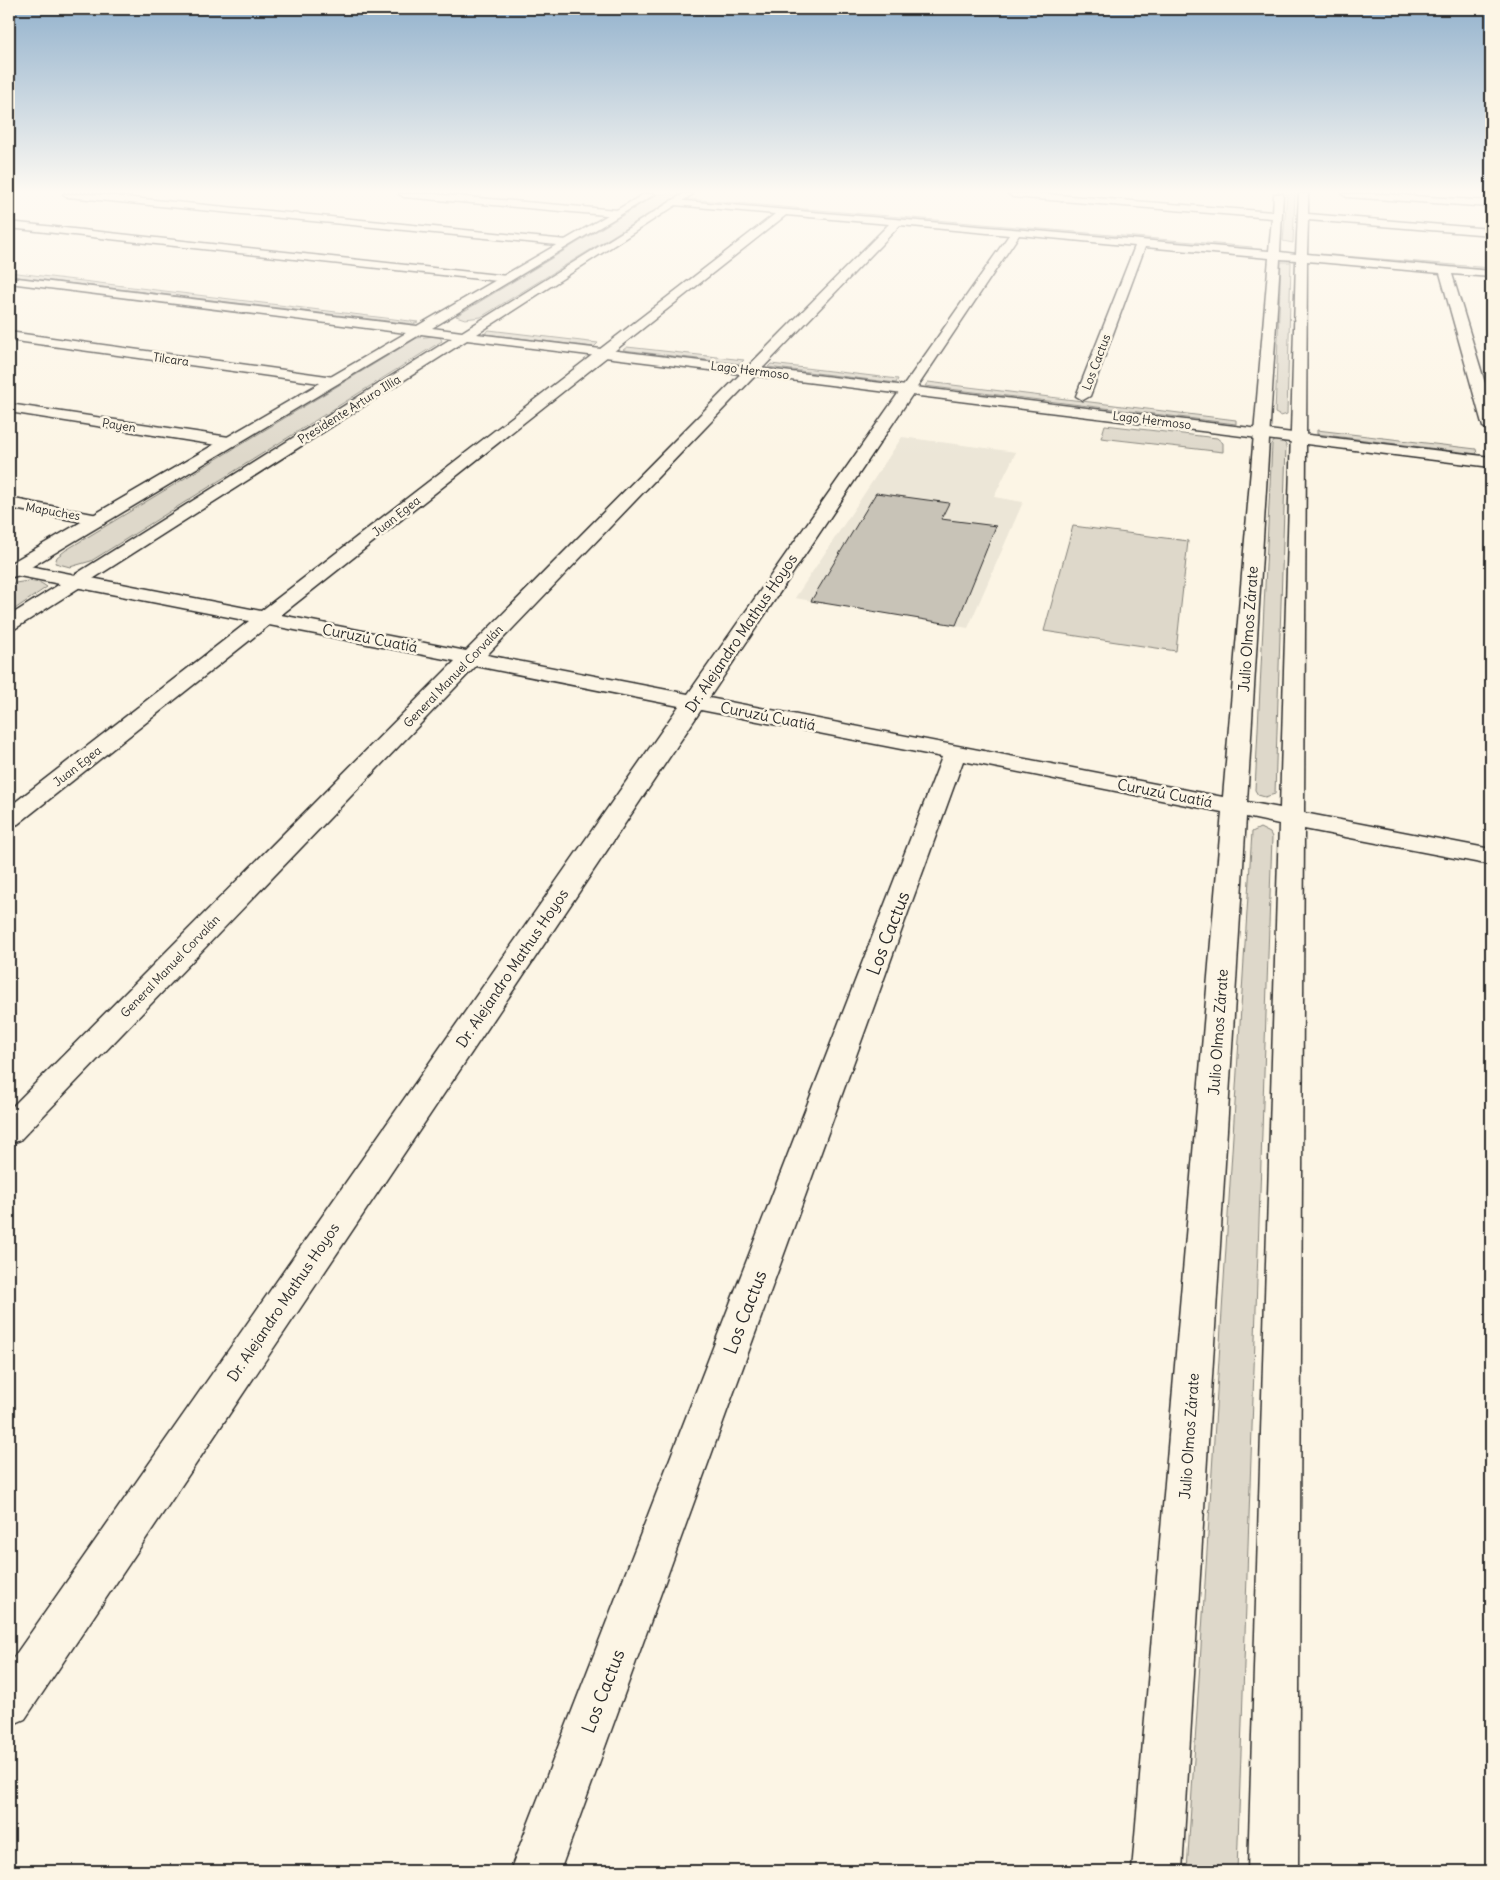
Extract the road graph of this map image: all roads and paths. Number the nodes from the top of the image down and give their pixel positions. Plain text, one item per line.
1 (23, 282) edge
2 (125, 282) edge
3 (501, 282) edge
4 (549, 282) edge
5 (694, 282) edge
6 (839, 282) edge
7 (982, 282) edge
8 (1125, 282) edge
9 (1287, 282) edge
10 (1448, 282) edge
11 (439, 319) junction
12 (482, 324) junction
13 (502, 327) dead end
14 (420, 330) junction
15 (465, 335) junction
16 (9, 336) edge
17 (618, 341) junction
18 (638, 343) dead end
19 (602, 345) junction
20 (761, 361) junction
21 (915, 379) junction
22 (334, 381) junction
23 (1078, 395) joint
24 (1102, 398) dead end
25 (9, 408) edge
26 (1279, 423) junction
27 (1491, 427) edge
28 (229, 442) junction
29 (1491, 462) edge
30 (9, 503) edge
31 (98, 520) junction
32 (12, 571) edge
33 (76, 581) junction
34 (266, 618) junction
35 (9, 624) edge
36 (471, 658) junction
37 (694, 702) junction
38 (955, 752) junction
39 (1235, 807) junction
40 (1292, 818) junction
41 (9, 820) edge
42 (1491, 856) edge
43 (9, 1131) edge
44 (9, 1703) edge
45 (535, 1871) edge
46 (1157, 1871) edge
47 (1274, 1871) edge

1 - 14 street, Lago Hermoso
2 - 11 street
3 - 11 street
4 - 12 street, Presidente Arturo Illia
5 - 17 street, Juan Egea
6 - 20 street, General Manuel Corvalán
7 - 21 street, Dr. Alejandro Mathus Hoyos
8 - 23 street, Los Cactus
9 - 26 street, Julio Olmos Zárate
10 - 27 street
11 - 12 street
11 - 14 street
12 - 13 street
12 - 15 street, Presidente Arturo Illia
14 - 15 street, Lago Hermoso
14 - 22 street
15 - 19 street, Lago Hermoso
15 - 33 street, Presidente Arturo Illia
16 - 22 street, Tilcara
17 - 18 street
17 - 19 street, Juan Egea
19 - 20 street, Lago Hermoso
19 - 34 street, Juan Egea
20 - 21 street, Lago Hermoso
20 - 36 street, General Manuel Corvalán
21 - 26 street, Lago Hermoso
21 - 37 street, Dr. Alejandro Mathus Hoyos
22 - 28 street
23 - 24 street, Lago Hermoso
25 - 28 street, Payen
26 - 29 street, Lago Hermoso
26 - 39 street, Julio Olmos Zárate
26 - 40 street, Julio Olmos Zárate
28 - 31 street
30 - 31 street, Mapuches
31 - 32 street
32 - 33 street, Curuzú Cuatiá
33 - 34 street, Curuzú Cuatiá
33 - 35 street, Presidente Arturo Illia
34 - 36 street, Curuzú Cuatiá
34 - 41 street, Juan Egea
36 - 37 street, Curuzú Cuatiá
36 - 43 street, General Manuel Corvalán
37 - 38 street, Curuzú Cuatiá
37 - 44 street, Dr. Alejandro Mathus Hoyos
38 - 39 street, Curuzú Cuatiá
38 - 45 street, Los Cactus
39 - 40 street, Curuzú Cuatiá
39 - 46 street, Julio Olmos Zárate
40 - 42 street, Curuzú Cuatiá
40 - 47 street, Julio Olmos Zárate

